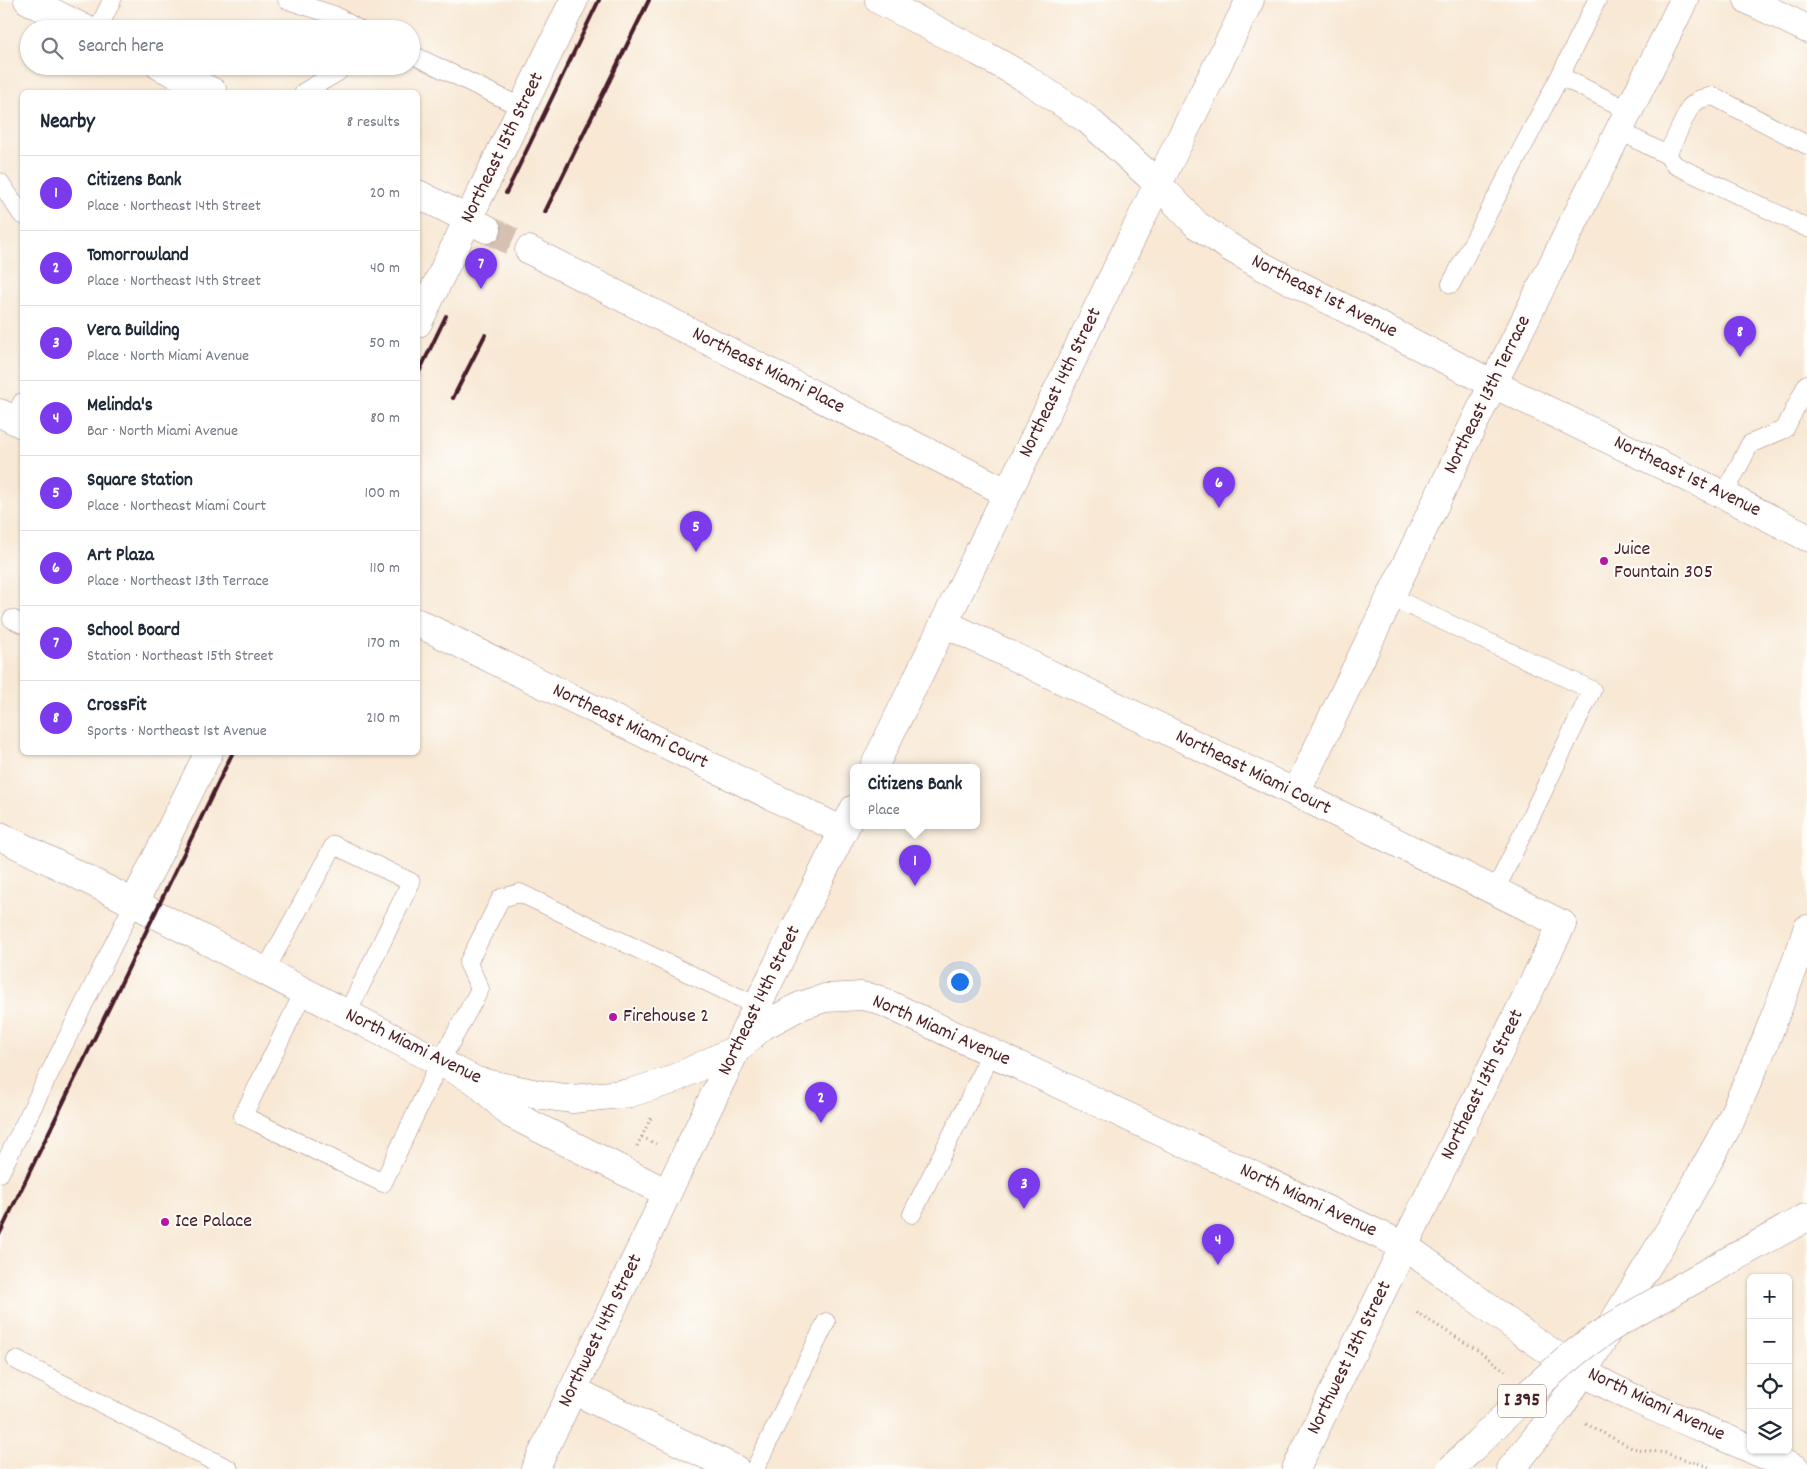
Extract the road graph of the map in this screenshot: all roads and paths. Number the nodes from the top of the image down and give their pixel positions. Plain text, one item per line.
1 (28, 0) edge
2 (112, 0) edge
3 (287, 0) edge
4 (574, 0) edge
5 (879, 0) edge
6 (1250, 0) edge
7 (1597, 0) edge
8 (1684, 0) edge
9 (1748, 0) edge
10 (67, 20) edge
11 (102, 20) edge
12 (343, 20) edge
13 (1807, 29) edge
14 (420, 58) edge
15 (178, 75) edge
16 (333, 75) edge
17 (1560, 76) junction
18 (209, 90) edge
19 (307, 90) edge
20 (523, 108) junction
21 (1623, 120) junction
22 (1807, 145) edge
23 (1667, 154) junction
24 (0, 182) edge
25 (1158, 184) junction
26 (420, 195) edge
27 (20, 212) edge
28 (477, 224) junction
29 (1807, 228) edge
30 (529, 250) tunnel mouth
31 (1450, 284) dead end
32 (420, 320) edge
33 (1493, 384) junction
34 (1807, 384) edge
35 (1008, 493) junction
36 (1724, 495) junction
37 (1807, 537) edge
38 (1391, 597) junction
39 (944, 623) junction
40 (420, 624) edge
41 (208, 755) edge
42 (875, 764) edge
43 (1296, 793) junction
44 (848, 820) edge
45 (0, 836) edge
46 (1495, 891) junction
47 (134, 903) junction
48 (1562, 924) joint
49 (1807, 929) edge
50 (265, 971) junction
51 (304, 991) junction
52 (757, 1006) junction
53 (348, 1014) junction
54 (737, 1049) junction
55 (991, 1052) junction
56 (440, 1062) junction
57 (476, 1081) junction
58 (652, 1116) dead end
59 (642, 1137) junction
60 (656, 1144) dead end
61 (635, 1150) dead end
62 (0, 1174) edge
63 (667, 1193) junction
64 (912, 1214) dead end
65 (1807, 1217) edge
66 (1404, 1246) junction
67 (1417, 1313) dead end
68 (826, 1322) dead end
69 (16, 1360) dead end
70 (1583, 1372) junction
71 (1511, 1376) dead end
72 (573, 1390) junction
73 (1584, 1423) dead end
74 (1747, 1448) edge
75 (1761, 1454) edge
76 (229, 1469) edge
77 (535, 1469) edge
78 (735, 1469) edge
79 (754, 1469) edge
80 (1296, 1469) edge
81 (1451, 1469) edge
82 (1511, 1469) edge
83 (1716, 1469) edge
84 (1796, 1469) edge

1 - 10 main road
2 - 11 lane
3 - 12 lane
4 - 20 main road, Northeast 15th Street
5 - 25 main road, Northeast 1st Avenue
6 - 25 main road, Northeast 14th Street
7 - 17 lane
8 - 21 main road, Northeast 13th Terrace
9 - 13 main road
14 - 20 lane
15 - 18 main road
16 - 19 lane
17 - 21 lane
17 - 31 lane
20 - 28 main road, Northeast 15th Street
21 - 23 lane
21 - 33 main road, Northeast 13th Terrace
22 - 23 lane
23 - 29 lane
24 - 27 lane
25 - 33 main road, Northeast 1st Avenue
25 - 35 main road, Northeast 14th Street
26 - 28 main road
28 - 32 main road, Northeast 15th Street
30 - 35 main road, Northeast Miami Place
33 - 36 main road, Northeast 1st Avenue
33 - 38 main road, Northeast 13th Terrace
34 - 36 lane
35 - 39 main road, Northeast 14th Street
36 - 37 main road, Northeast 1st Avenue
38 - 43 main road, Northeast 13th Terrace
38 - 46 lane
39 - 42 main road, Northeast 14th Street
39 - 43 main road, Northeast Miami Court
40 - 44 main road, Northeast Miami Court
41 - 47 main road
43 - 46 main road, Northeast Miami Court
44 - 52 main road, Northeast 14th Street
45 - 47 main road, North Miami Avenue
46 - 48 main road, Northeast Miami Court
47 - 50 main road, North Miami Avenue
47 - 62 lane
48 - 66 main road, Northeast 13th Street
49 - 70 main road
50 - 51 main road, North Miami Avenue
50 - 53 lane
51 - 53 main road, North Miami Avenue
51 - 56 lane
52 - 54 main road, Northeast 14th Street
52 - 56 lane
53 - 56 main road, North Miami Avenue
54 - 55 main road, North Miami Avenue
54 - 57 main road, North Miami Avenue
54 - 63 main road, Northeast 14th Street
55 - 64 lane
55 - 66 main road, North Miami Avenue
56 - 57 main road, North Miami Avenue
57 - 63 main road
58 - 59 path
59 - 60 path
59 - 61 path
63 - 72 main road, Northwest 14th Street
65 - 81 main road, I 395, bridge
66 - 70 main road, North Miami Avenue
66 - 80 main road, Northwest 13th Street
67 - 71 path
68 - 79 lane
69 - 76 lane
70 - 74 main road, North Miami Avenue
70 - 82 main road
72 - 77 main road, Northwest 14th Street
72 - 78 main road
73 - 83 path
75 - 84 main road, North Miami Avenue

